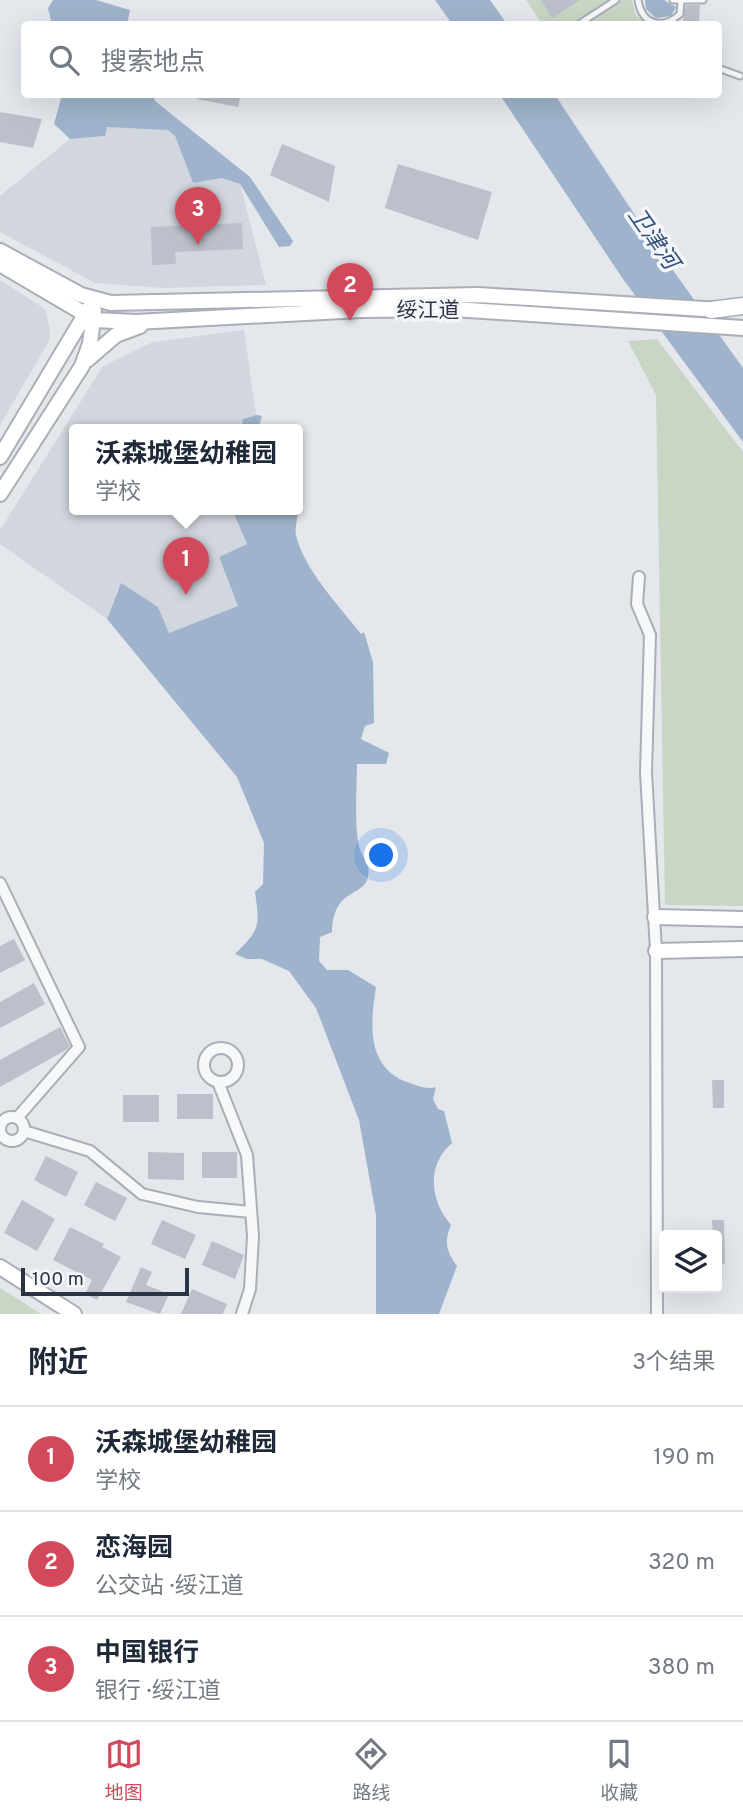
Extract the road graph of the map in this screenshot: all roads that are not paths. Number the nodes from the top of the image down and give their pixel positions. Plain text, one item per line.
1 (616, 0) edge
2 (638, 0) edge
3 (673, 0) edge
4 (703, 0) edge
5 (681, 2) junction
6 (584, 21) edge
7 (647, 21) edge
8 (672, 21) edge
9 (722, 69) edge
10 (740, 76) dead end
11 (0, 251) edge
12 (0, 264) edge
13 (94, 301) junction
14 (148, 304) junction
15 (743, 309) edge
16 (711, 310) joint
17 (90, 317) junction
18 (160, 320) junction
19 (743, 327) edge
20 (82, 366) junction
21 (0, 457) edge
22 (0, 494) edge
23 (639, 577) dead end
24 (0, 883) edge
25 (655, 917) junction
26 (743, 919) edge
27 (743, 949) edge
28 (656, 950) junction
29 (218, 1082) dead end
30 (8, 1116) edge
31 (24, 1131) junction
32 (1, 1137) edge
33 (251, 1212) junction
34 (0, 1267) edge
35 (0, 1275) edge
36 (63, 1314) edge
37 (74, 1314) edge
38 (242, 1314) edge
39 (657, 1314) edge

1 - 6 lane
2 - 7 lane
3 - 5 lane
4 - 5 lane
5 - 8 lane
9 - 10 lane
11 - 13 main road
12 - 17 main road
13 - 14 main road, 绥江道
13 - 17 main road
14 - 16 main road, 绥江道
14 - 17 main road
15 - 16 main road
17 - 18 main road, 绥江道
17 - 20 main road
17 - 21 main road
18 - 19 main road, 绥江道
18 - 20 main road
20 - 22 main road
23 - 25 street
24 - 30 street
25 - 26 main road
25 - 28 street
27 - 28 main road
28 - 39 street
29 - 33 street
30 - 31 street
30 - 32 street
31 - 32 street
31 - 33 street
33 - 38 street
34 - 37 main road
35 - 36 main road

